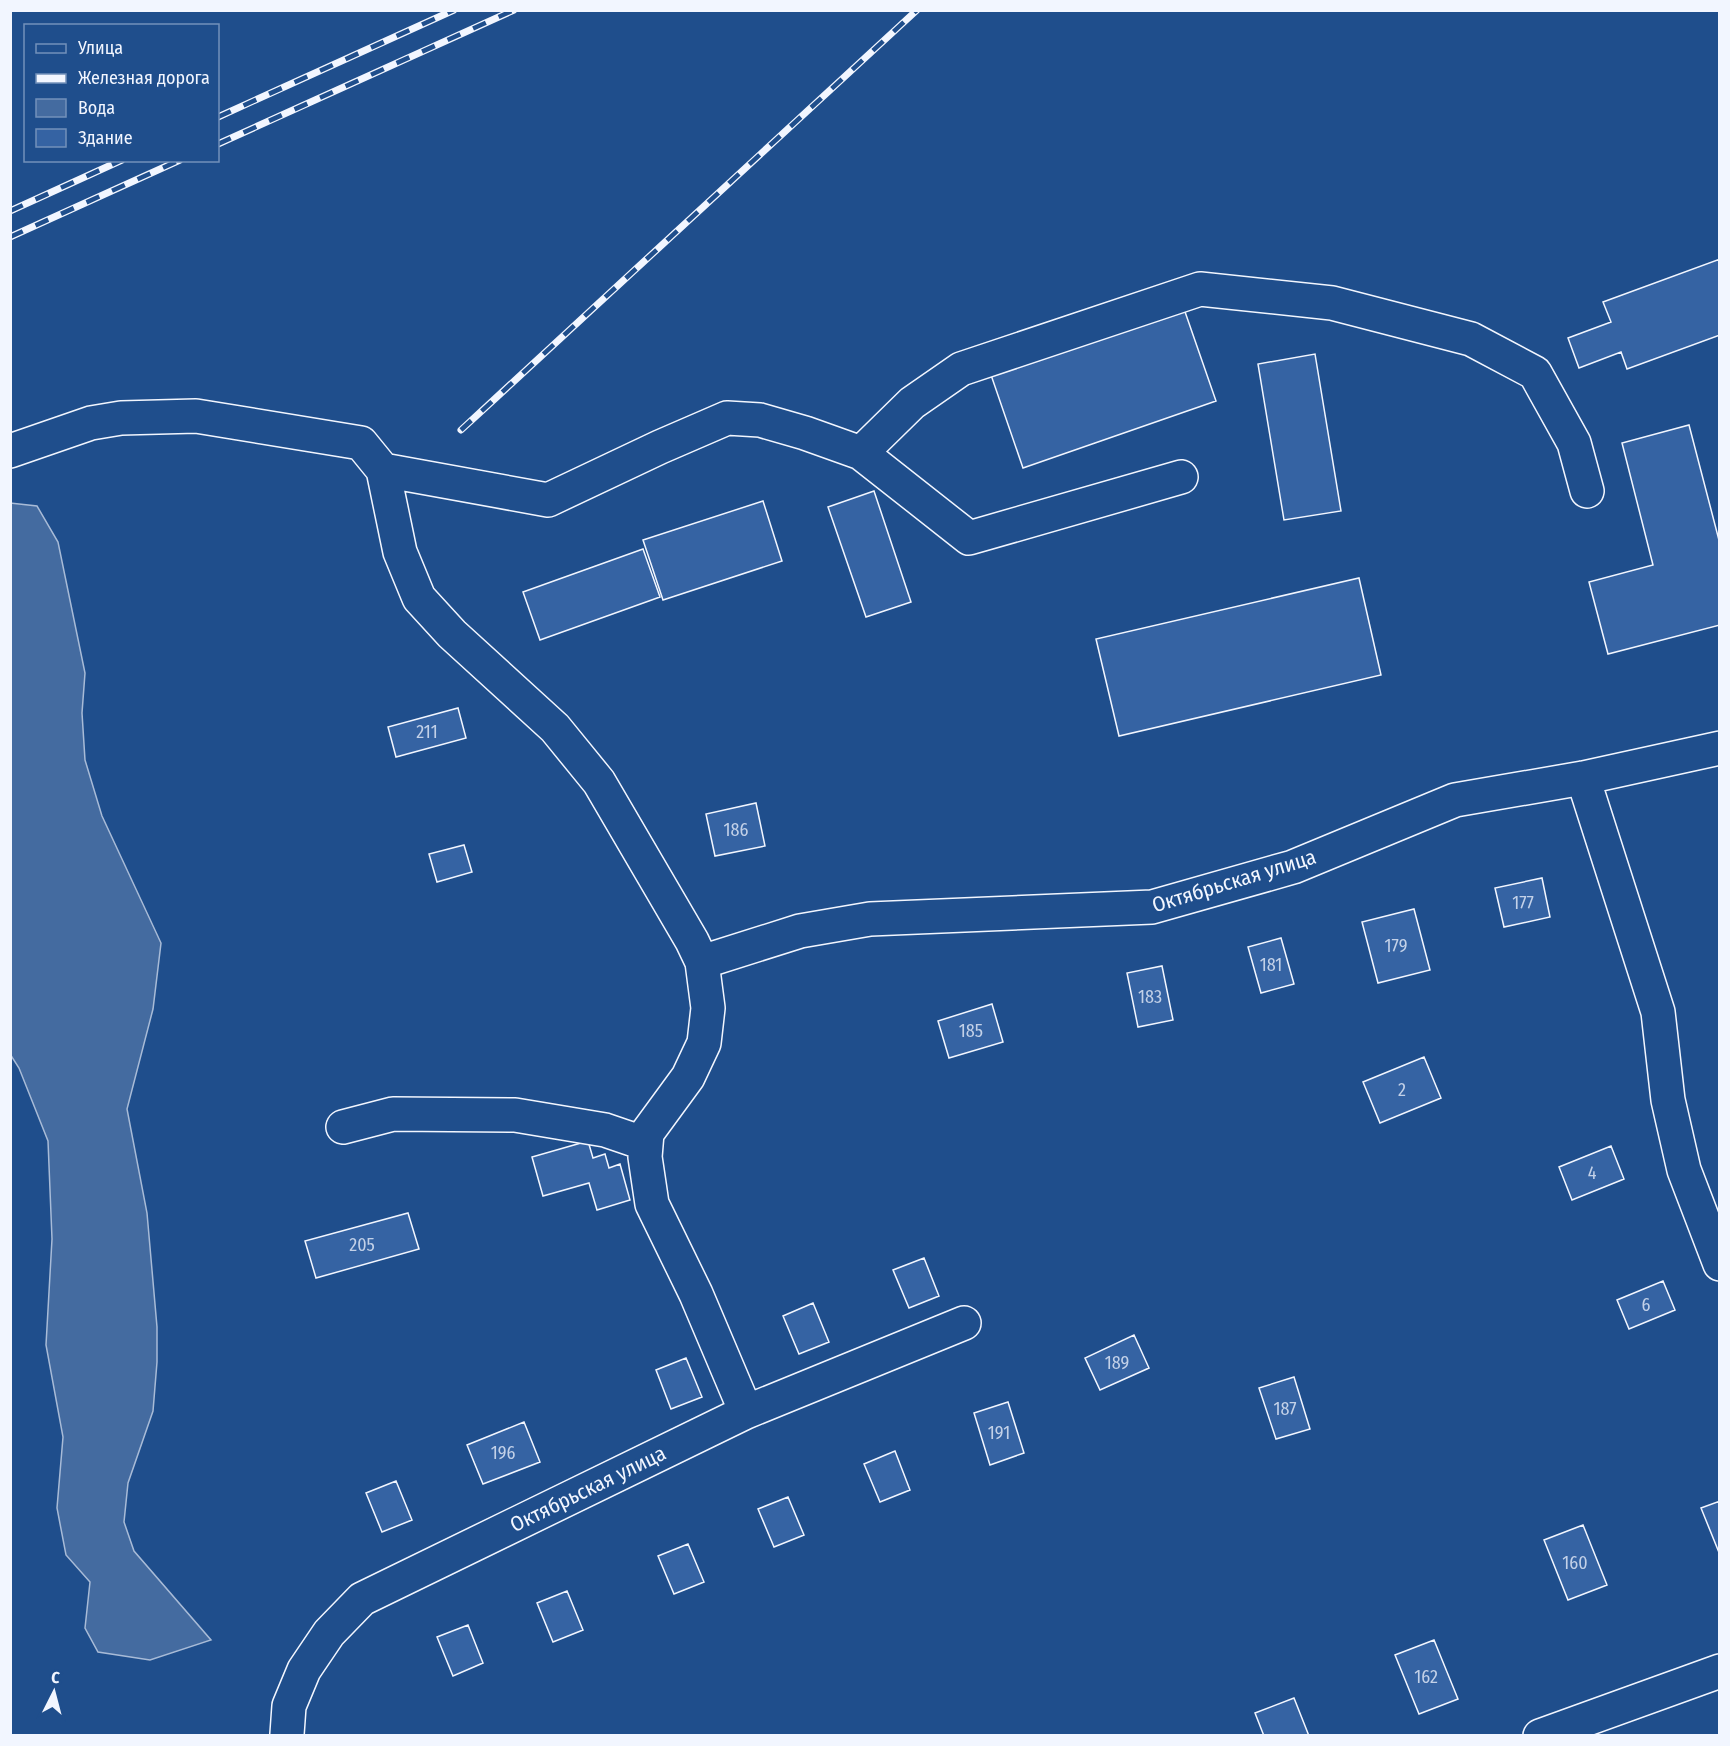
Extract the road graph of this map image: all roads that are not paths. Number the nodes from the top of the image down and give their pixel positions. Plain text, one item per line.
1 (10, 451) edge
2 (861, 453) junction
3 (383, 470) junction
4 (1180, 477) dead end
5 (1587, 491) dead end
6 (1719, 748) edge
7 (1583, 778) junction
8 (702, 962) junction
9 (343, 1127) dead end
10 (646, 1144) junction
11 (1719, 1264) edge
12 (964, 1323) dead end
13 (746, 1412) junction
14 (1719, 1671) edge
15 (287, 1734) dead end
16 (1540, 1736) edge

1 - 3 street
2 - 3 street
2 - 4 street
2 - 5 street
3 - 8 street
6 - 7 street, Октябрьская улица
7 - 8 street, Октябрьская улица
7 - 11 street
8 - 10 street
9 - 10 street
10 - 13 street
12 - 13 street, Октябрьская улица
13 - 15 street, Октябрьская улица
14 - 16 street

